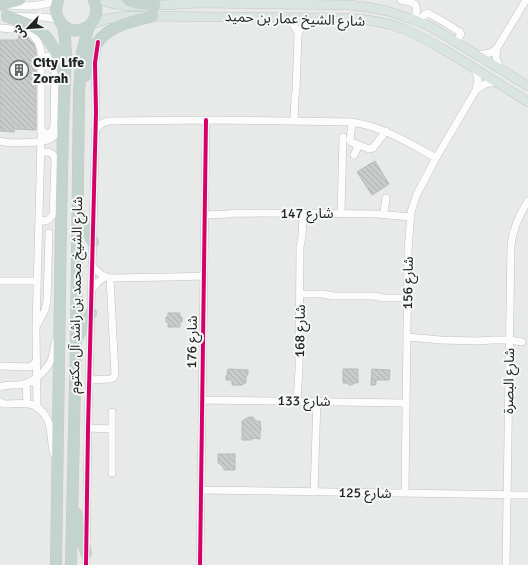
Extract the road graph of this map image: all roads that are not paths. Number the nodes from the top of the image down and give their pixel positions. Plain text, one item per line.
1 (19, 0) edge
2 (57, 0) edge
3 (94, 0) edge
4 (101, 0) edge
5 (128, 0) edge
6 (401, 0) edge
7 (526, 0) edge
8 (176, 2) edge
9 (200, 2) edge
10 (221, 2) edge
11 (370, 3) edge
12 (0, 5) edge
13 (154, 11) junction
14 (3, 16) edge
15 (286, 17) junction
16 (314, 18) junction
17 (417, 21) junction
18 (60, 22) junction
19 (90, 26) junction
20 (0, 28) edge
21 (298, 34) junction
22 (98, 42) junction
23 (497, 48) junction
24 (477, 55) junction
25 (41, 69) junction
26 (475, 69) junction
27 (500, 69) junction
28 (65, 80) junction
29 (496, 82) junction
30 (528, 86) edge
31 (476, 90) junction
32 (79, 91) junction
33 (528, 102) edge
34 (96, 112) junction
35 (206, 120) junction
36 (108, 121) junction
37 (296, 121) junction
38 (352, 122) junction
39 (63, 126) junction
40 (96, 129) junction
41 (41, 130) junction
42 (386, 131) junction
43 (343, 137) dead end
44 (0, 141) edge
45 (41, 141) junction
46 (359, 145) junction
47 (40, 153) junction
48 (354, 155) dead end
49 (436, 158) junction
50 (386, 198) dead end
51 (528, 201) edge
52 (77, 211) junction
53 (205, 213) junction
54 (300, 213) junction
55 (342, 213) junction
56 (381, 213) junction
57 (411, 215) junction
58 (39, 219) junction
59 (61, 223) junction
60 (49, 233) junction
61 (38, 241) junction
62 (93, 242) junction
63 (92, 266) junction
64 (108, 277) junction
65 (204, 278) junction
66 (0, 281) edge
67 (37, 281) junction
68 (92, 289) junction
69 (300, 296) junction
70 (408, 296) junction
71 (91, 313) junction
72 (36, 327) junction
73 (59, 336) junction
74 (76, 340) junction
75 (407, 340) junction
76 (510, 341) junction
77 (525, 342) edge
78 (37, 360) junction
79 (0, 366) edge
80 (37, 377) junction
81 (89, 380) junction
82 (26, 383) junction
83 (0, 387) edge
84 (202, 400) junction
85 (299, 401) junction
86 (316, 401) junction
87 (0, 402) edge
88 (406, 403) junction
89 (27, 404) junction
90 (37, 408) junction
91 (112, 412) dead end
92 (88, 428) junction
93 (112, 428) junction
94 (57, 460) junction
95 (112, 473) dead end
96 (201, 490) junction
97 (314, 492) junction
98 (405, 493) junction
99 (507, 494) junction
100 (528, 495) edge
101 (72, 502) junction
102 (86, 553) junction
103 (56, 565) edge
104 (71, 565) edge
105 (86, 565) edge
106 (200, 565) edge
107 (506, 565) edge

1 - 12 highway
2 - 12 street
2 - 18 highway, شارع الشيخ محمد بن راشد آل مكتوم
3 - 19 highway, شارع الشيخ محمد بن راشد آل مكتوم
4 - 13 main road, شارع الشيخ عمار بن حميد
5 - 13 highway
6 - 17 street
7 - 23 street
8 - 9 main road, شارع الشيخ عمار بن حميد
8 - 13 main road, شارع الشيخ عمار بن حميد
9 - 10 main road, شارع الشيخ عمار بن حميد
10 - 11 main road, شارع الشيخ عمار بن حميد
11 - 17 main road, شارع الشيخ عمار بن حميد
13 - 15 main road, شارع الشيخ عمار بن حميد
13 - 19 main road, شارع الشيخ عمار بن حميد
13 - 22 highway
14 - 18 street
14 - 28 highway
15 - 16 main road, شارع الشيخ عمار بن حميد
15 - 21 street
16 - 21 street
16 - 26 main road, شارع الشيخ عمار بن حميد
17 - 24 main road, شارع الشيخ عمار بن حميد
18 - 19 highway
18 - 28 highway, شارع الشيخ محمد بن راشد آل مكتوم
19 - 32 highway, شارع الشيخ محمد بن راشد آل مكتوم
20 - 25 street
21 - 37 street
22 - 32 highway
22 - 34 street
23 - 24 street
23 - 27 street
24 - 27 main road, شارع الشيخ عمار بن حميد
25 - 41 street
25 - 41 street
26 - 29 main road, شارع الشيخ عمار بن حميد
26 - 31 street
27 - 30 main road, شارع الشيخ عمار بن حميد
28 - 39 highway, شارع الشيخ محمد بن راشد آل مكتوم
29 - 31 street
29 - 33 main road, شارع الشيخ عمار بن حميد
31 - 49 street, شارع 156
32 - 52 highway, شارع الشيخ محمد بن راشد آل مكتوم
34 - 36 street
34 - 40 street
35 - 36 street
35 - 37 street
35 - 53 street, شارع 176
36 - 40 street
37 - 38 street
38 - 42 street
38 - 46 street
39 - 45 street
39 - 59 highway, شارع الشيخ محمد بن راشد آل مكتوم
40 - 62 street
41 - 45 street
42 - 46 street
42 - 49 street
43 - 55 street
44 - 45 street
45 - 47 street
46 - 48 street
47 - 58 street
47 - 58 street
49 - 57 street, شارع 156
50 - 56 street
51 - 76 street, شارع البصرة
52 - 62 highway
52 - 74 highway, شارع الشيخ محمد بن راشد آل مكتوم
53 - 54 street, شارع 147
53 - 65 street, شارع 176
54 - 55 street, شارع 147
54 - 69 street, شارع 168
55 - 56 street, شارع 147
56 - 57 street, شارع 147
57 - 70 street, شارع 156
58 - 61 street
59 - 60 street
59 - 73 highway, شارع الشيخ محمد بن راشد آل مكتوم
60 - 61 street
60 - 72 street
61 - 67 street
62 - 63 street
63 - 64 street
63 - 68 street
64 - 65 street
64 - 68 street
64 - 81 street
65 - 84 street, شارع 176
66 - 67 street
67 - 72 street
68 - 71 street
69 - 70 street
69 - 85 street, شارع 168
70 - 75 street, شارع 156
71 - 74 highway
71 - 81 street
72 - 78 street
73 - 80 street
73 - 94 highway, شارع الشيخ محمد بن راشد آل مكتوم
74 - 101 highway, شارع الشيخ محمد بن راشد آل مكتوم
75 - 76 street
75 - 88 street, شارع 156
76 - 77 street
76 - 99 street, شارع البصرة
78 - 79 street
78 - 80 street
80 - 82 street
80 - 90 street
81 - 92 street
82 - 83 street
82 - 89 street
84 - 85 street, شارع 133
84 - 96 street, شارع 176
85 - 86 street, شارع 133
86 - 88 street, شارع 133
86 - 97 street
87 - 89 street
88 - 98 street, شارع 156
89 - 90 street
90 - 94 street
91 - 93 street
92 - 93 street
92 - 102 street
93 - 95 street
94 - 103 highway, شارع الشيخ محمد بن راشد آل مكتوم
96 - 97 street, شارع 125
96 - 106 street, شارع 176
97 - 98 street, شارع 125
98 - 99 street, شارع 125
99 - 100 street, شارع 125
99 - 107 street, شارع البصرة
101 - 102 highway
101 - 104 highway, شارع الشيخ محمد بن راشد آل مكتوم
102 - 105 street

